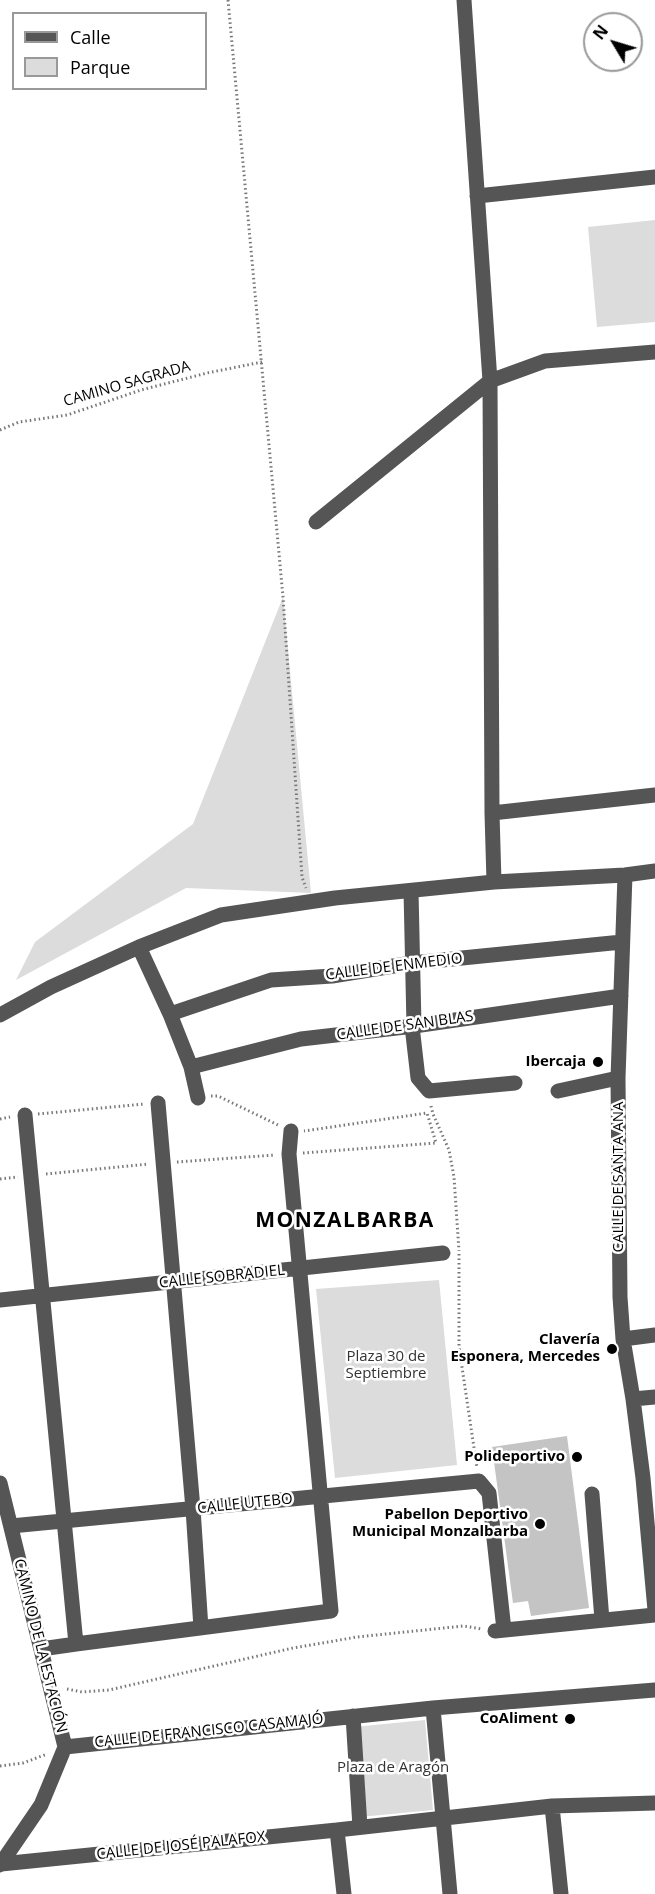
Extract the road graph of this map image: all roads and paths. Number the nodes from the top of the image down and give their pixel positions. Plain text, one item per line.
1 (228, 0) edge
2 (464, 0) edge
3 (655, 177) edge
4 (477, 196) junction
5 (655, 352) edge
6 (262, 362) junction
7 (490, 381) junction
8 (0, 430) edge
9 (316, 522) dead end
10 (655, 795) edge
11 (492, 813) junction
12 (655, 871) edge
13 (625, 875) junction
14 (494, 882) junction
15 (411, 891) junction
16 (310, 902) junction
17 (622, 942) junction
18 (139, 947) junction
19 (412, 963) junction
20 (621, 996) junction
21 (170, 1014) junction
22 (0, 1016) edge
23 (413, 1026) junction
24 (191, 1067) junction
25 (618, 1078) junction
26 (515, 1083) dead end
27 (558, 1092) dead end
28 (198, 1098) joint
29 (158, 1103) joint
30 (433, 1114) dead end
31 (25, 1115) junction
32 (0, 1119) edge
33 (291, 1131) junction
34 (289, 1154) junction
35 (164, 1162) junction
36 (31, 1176) junction
37 (0, 1179) edge
38 (451, 1253) junction
39 (300, 1269) junction
40 (174, 1282) junction
41 (42, 1296) junction
42 (0, 1300) edge
43 (655, 1335) edge
44 (623, 1339) junction
45 (655, 1397) edge
46 (633, 1399) junction
47 (643, 1478) junction
48 (479, 1481) junction
49 (0, 1483) edge
50 (592, 1494) dead end
51 (321, 1496) junction
52 (655, 1504) edge
53 (193, 1509) junction
54 (64, 1521) junction
55 (11, 1526) junction
56 (652, 1549) edge
57 (655, 1610) edge
58 (655, 1615) edge
59 (602, 1620) junction
60 (201, 1628) junction
61 (499, 1631) junction
62 (76, 1644) junction
63 (41, 1648) junction
64 (50, 1685) junction
65 (655, 1690) edge
66 (433, 1708) junction
67 (353, 1716) junction
68 (65, 1747) junction
69 (0, 1766) edge
70 (655, 1803) edge
71 (552, 1806) junction
72 (442, 1818) junction
73 (360, 1827) junction
74 (337, 1830) junction
75 (1, 1864) edge
76 (344, 1894) edge
77 (450, 1894) edge
78 (561, 1894) edge

1 - 6 path
2 - 4 street
3 - 4 street
4 - 7 street
5 - 7 street
6 - 8 path, CAMINO SAGRADA
6 - 16 path
7 - 9 street
7 - 11 street
10 - 11 street
11 - 14 street
12 - 13 street
13 - 14 street
13 - 17 street, CALLE DE SANTA ANA
14 - 15 street
15 - 16 street
15 - 19 street
16 - 18 street
17 - 19 street, CALLE DE ENMEDIO
17 - 20 street, CALLE DE SANTA ANA
18 - 21 street
18 - 22 street
19 - 21 street, CALLE DE ENMEDIO
19 - 23 street
20 - 23 street, CALLE DE SAN BLAS
20 - 25 street, CALLE DE SANTA ANA
21 - 24 street
23 - 24 street, CALLE DE SAN BLAS
23 - 26 street
24 - 28 street
25 - 27 street
25 - 44 street, CALLE DE SANTA ANA
28 - 33 path
29 - 31 path
29 - 35 street
30 - 38 path
31 - 32 path
31 - 36 street
33 - 34 street
33 - 34 path
34 - 35 path
34 - 39 street
35 - 36 path
35 - 40 street
36 - 37 path
36 - 41 street
38 - 39 street, CALLE SOBRADIEL
38 - 48 path
39 - 40 street, CALLE SOBRADIEL
39 - 51 street
40 - 41 street, CALLE SOBRADIEL
40 - 53 street
41 - 42 street, CALLE SOBRADIEL
41 - 54 street
43 - 44 street
44 - 46 street, CALLE DE SANTA ANA
45 - 46 street
46 - 47 street, CALLE DE SANTA ANA
47 - 52 street
47 - 56 street, CALLE DE SANTA ANA
48 - 51 street, CALLE UTEBO
48 - 61 street
49 - 55 street, CAMINO DE LA ESTACIÓN
50 - 59 street
51 - 53 street, CALLE UTEBO
51 - 60 street
53 - 54 street, CALLE UTEBO
53 - 60 street
54 - 55 street, CALLE UTEBO
54 - 62 street
55 - 63 street, CAMINO DE LA ESTACIÓN
56 - 57 street, CALLE DE SANTA ANA
58 - 59 street
59 - 61 street
60 - 62 street
61 - 64 path
62 - 63 street
63 - 64 street, CAMINO DE LA ESTACIÓN
64 - 68 street, CAMINO DE LA ESTACIÓN
65 - 66 street
66 - 67 street
66 - 72 street
67 - 68 street, CALLE DE FRANCISCO CASAMAJÓ
67 - 73 street
68 - 69 path
68 - 75 street, CAMINO DE LA ESTACIÓN
70 - 71 street
71 - 72 street
71 - 78 street
72 - 73 street
72 - 77 street
73 - 74 street, CALLE DE JOSÉ PALAFOX
74 - 75 street, CALLE DE JOSÉ PALAFOX
74 - 76 street

